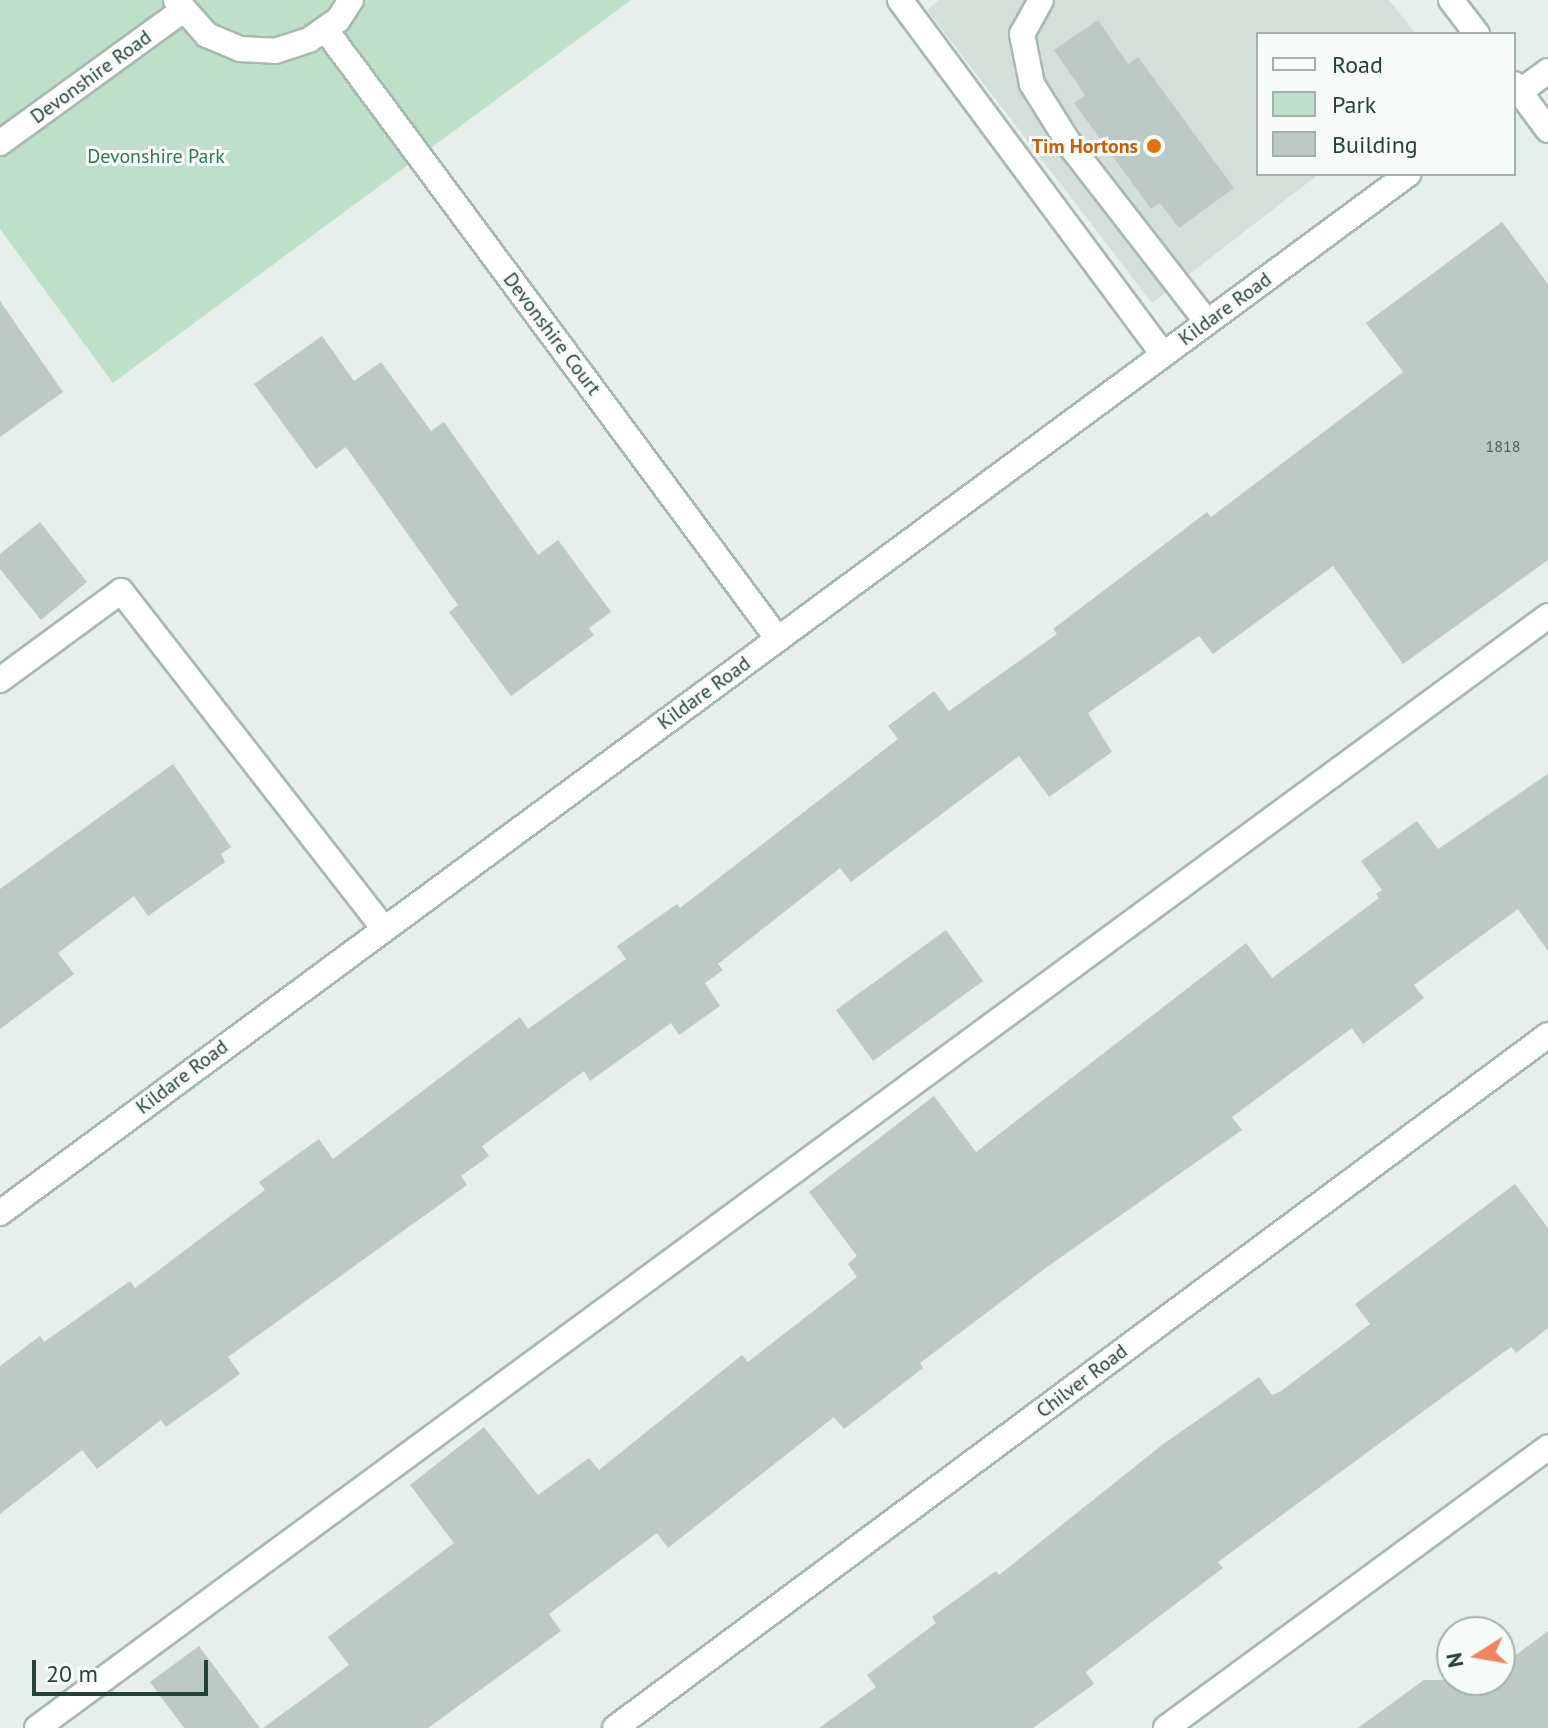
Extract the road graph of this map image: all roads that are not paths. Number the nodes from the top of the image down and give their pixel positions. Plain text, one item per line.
1 (351, 0) edge
2 (900, 0) edge
3 (1041, 0) edge
4 (1451, 0) edge
5 (179, 5) edge
6 (325, 29) junction
7 (1475, 32) edge
8 (1548, 71) edge
9 (1516, 91) edge
10 (1548, 130) edge
11 (0, 143) edge
12 (1405, 176) edge
13 (1207, 322) junction
14 (1163, 354) junction
15 (1548, 616) edge
16 (778, 639) junction
17 (0, 680) edge
18 (383, 928) junction
19 (1548, 1035) edge
20 (0, 1213) edge
21 (1548, 1447) edge
22 (37, 1728) edge
23 (615, 1728) edge
24 (1166, 1728) edge

1 - 6 street
2 - 14 street
3 - 13 street
4 - 7 street
5 - 6 street
5 - 11 street, Devonshire Road
6 - 16 street, Devonshire Court
8 - 9 street
9 - 10 street
12 - 13 street, Kildare Road
13 - 14 street, Kildare Road
14 - 16 street, Kildare Road
15 - 22 street
16 - 18 street, Kildare Road
17 - 18 street
18 - 20 street, Kildare Road
19 - 23 street, Chilver Road
21 - 24 street

